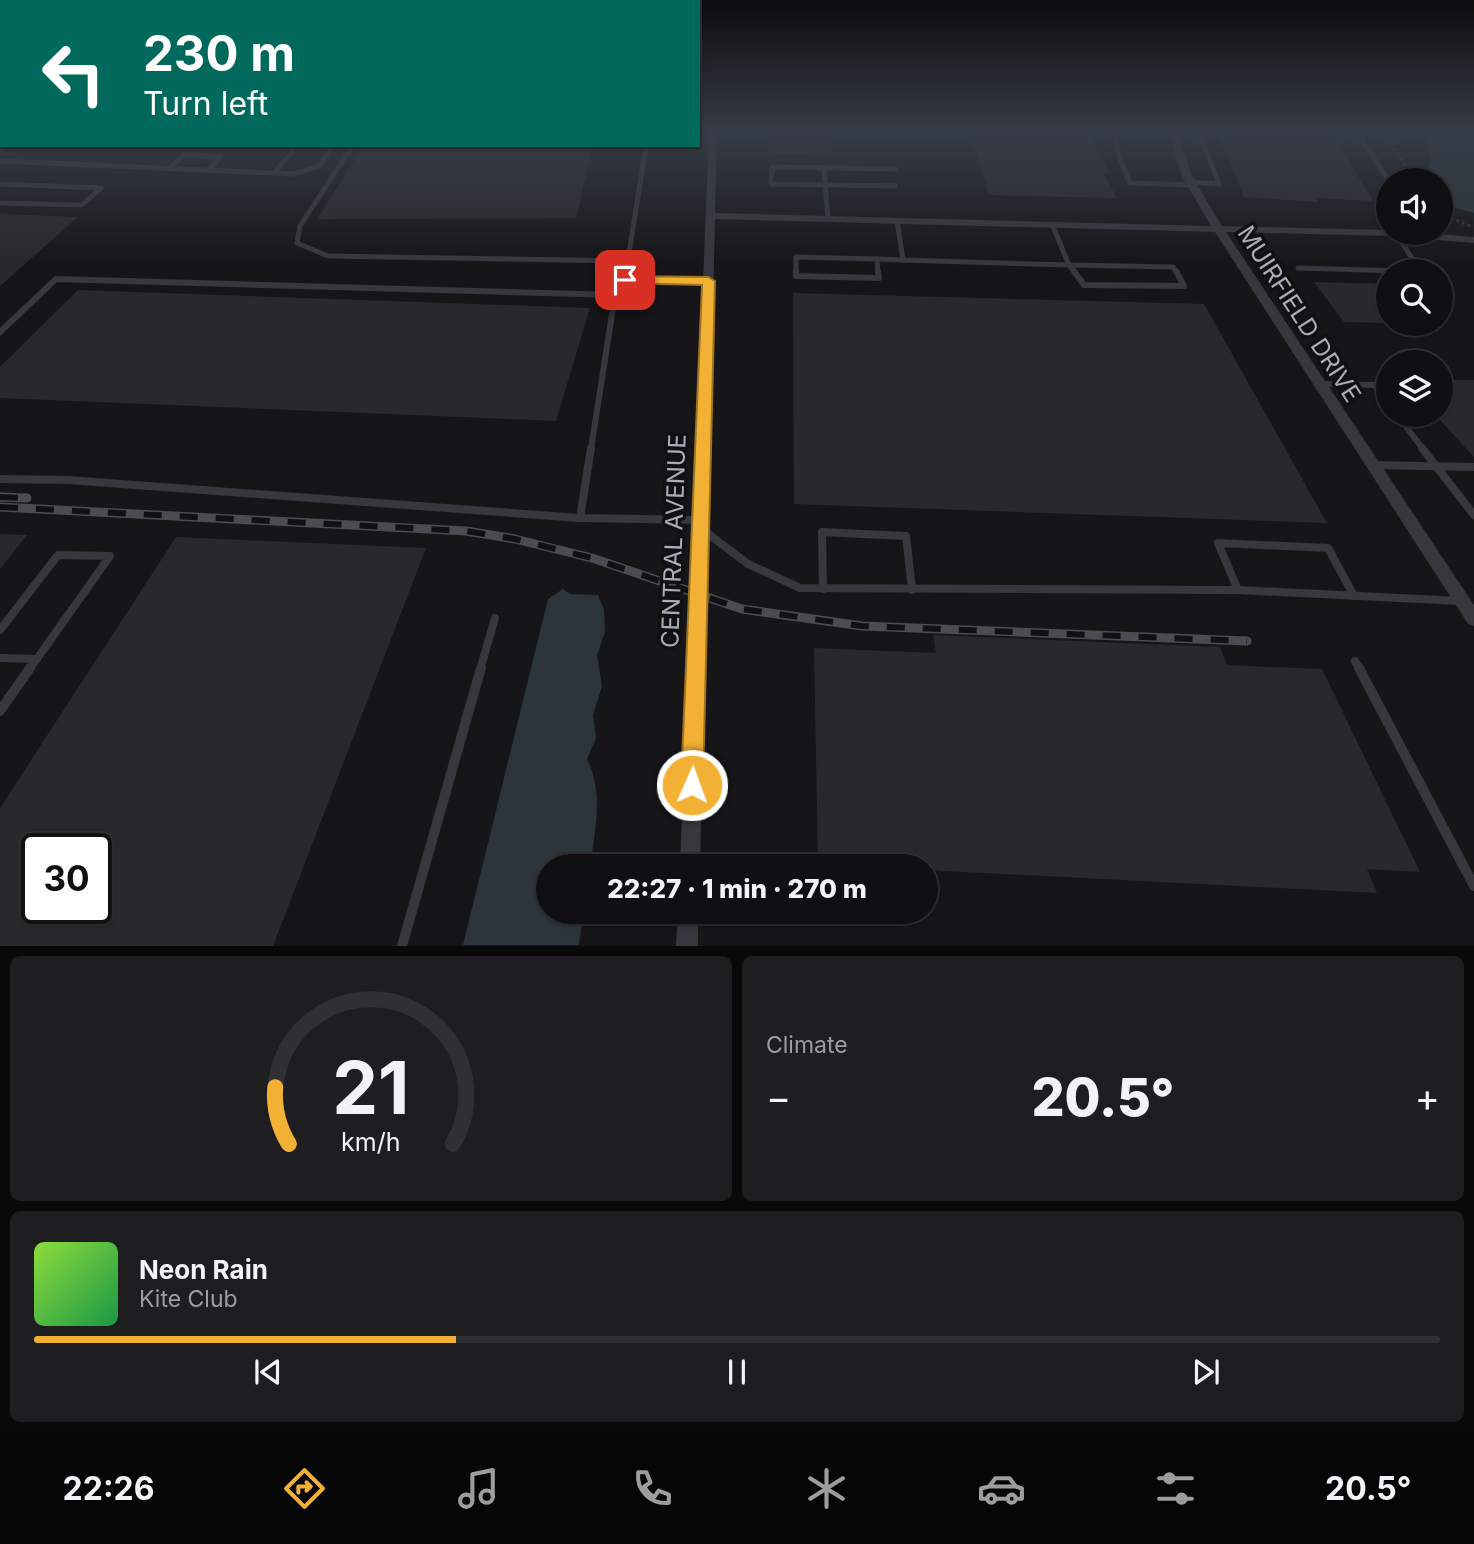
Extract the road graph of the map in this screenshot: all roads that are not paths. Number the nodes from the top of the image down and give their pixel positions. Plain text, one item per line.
1 (333, 175) edge
2 (641, 175) edge
3 (712, 175) edge
4 (772, 175) edge
5 (824, 175) edge
6 (1127, 175) edge
7 (1188, 175) edge
8 (1216, 175) edge
9 (0, 184) edge
10 (1191, 184) junction
11 (825, 185) junction
12 (895, 186) dead end
13 (0, 203) edge
14 (711, 216) junction
15 (828, 219) junction
16 (897, 221) junction
17 (1052, 224) junction
18 (1218, 228) junction
19 (1376, 233) edge
20 (1453, 238) edge
21 (1474, 240) edge
22 (877, 259) junction
23 (903, 260) junction
24 (628, 261) junction
25 (1069, 265) junction
26 (1298, 268) dead end
27 (1376, 270) edge
28 (625, 280) junction
29 (708, 281) junction
30 (615, 295) junction
31 (0, 332) edge
32 (1319, 384) junction
33 (1376, 388) edge
34 (1405, 427) edge
35 (1372, 465) junction
36 (1435, 466) junction
37 (1474, 467) edge
38 (0, 479) edge
39 (1474, 515) edge
40 (580, 518) junction
41 (700, 524) junction
42 (823, 589) junction
43 (912, 590) junction
44 (1238, 590) junction
45 (1354, 596) junction
46 (1461, 601) junction
47 (495, 618) dead end
48 (1474, 619) edge
49 (0, 630) edge
50 (0, 658) edge
51 (37, 659) junction
52 (1354, 661) dead end
53 (0, 711) edge
54 (690, 854) edge
55 (1474, 886) edge
56 (688, 924) edge
57 (402, 946) edge
58 (687, 946) edge

1 - 24 lane
2 - 24 lane
3 - 14 street, CENTRAL AVENUE
4 - 11 lane
5 - 11 lane
6 - 10 lane
7 - 10 street, MUIRFIELD DRIVE
8 - 10 lane
9 - 13 lane
10 - 18 street, MUIRFIELD DRIVE
11 - 12 lane
11 - 15 lane
14 - 15 street
14 - 29 street, CENTRAL AVENUE
15 - 16 street
16 - 17 street
16 - 23 lane
17 - 18 street
17 - 25 lane
18 - 19 street
18 - 32 street, MUIRFIELD DRIVE
20 - 21 street
22 - 22 lane
22 - 23 lane
23 - 25 lane
24 - 28 lane
25 - 25 lane
26 - 27 lane
28 - 29 lane
28 - 30 lane
29 - 41 street, CENTRAL AVENUE
30 - 31 lane
30 - 40 lane
32 - 33 lane
32 - 35 street, MUIRFIELD DRIVE
34 - 36 lane
35 - 36 lane
35 - 46 street, MUIRFIELD DRIVE
36 - 37 lane
36 - 39 lane
38 - 40 lane
40 - 41 lane
41 - 42 lane
41 - 54 street, CENTRAL AVENUE
42 - 43 lane
42 - 43 lane
43 - 44 lane
44 - 45 lane
44 - 45 lane
45 - 46 lane
46 - 48 street, MUIRFIELD DRIVE
47 - 57 lane
49 - 51 lane
50 - 51 lane
51 - 53 lane
52 - 55 lane
56 - 58 street

